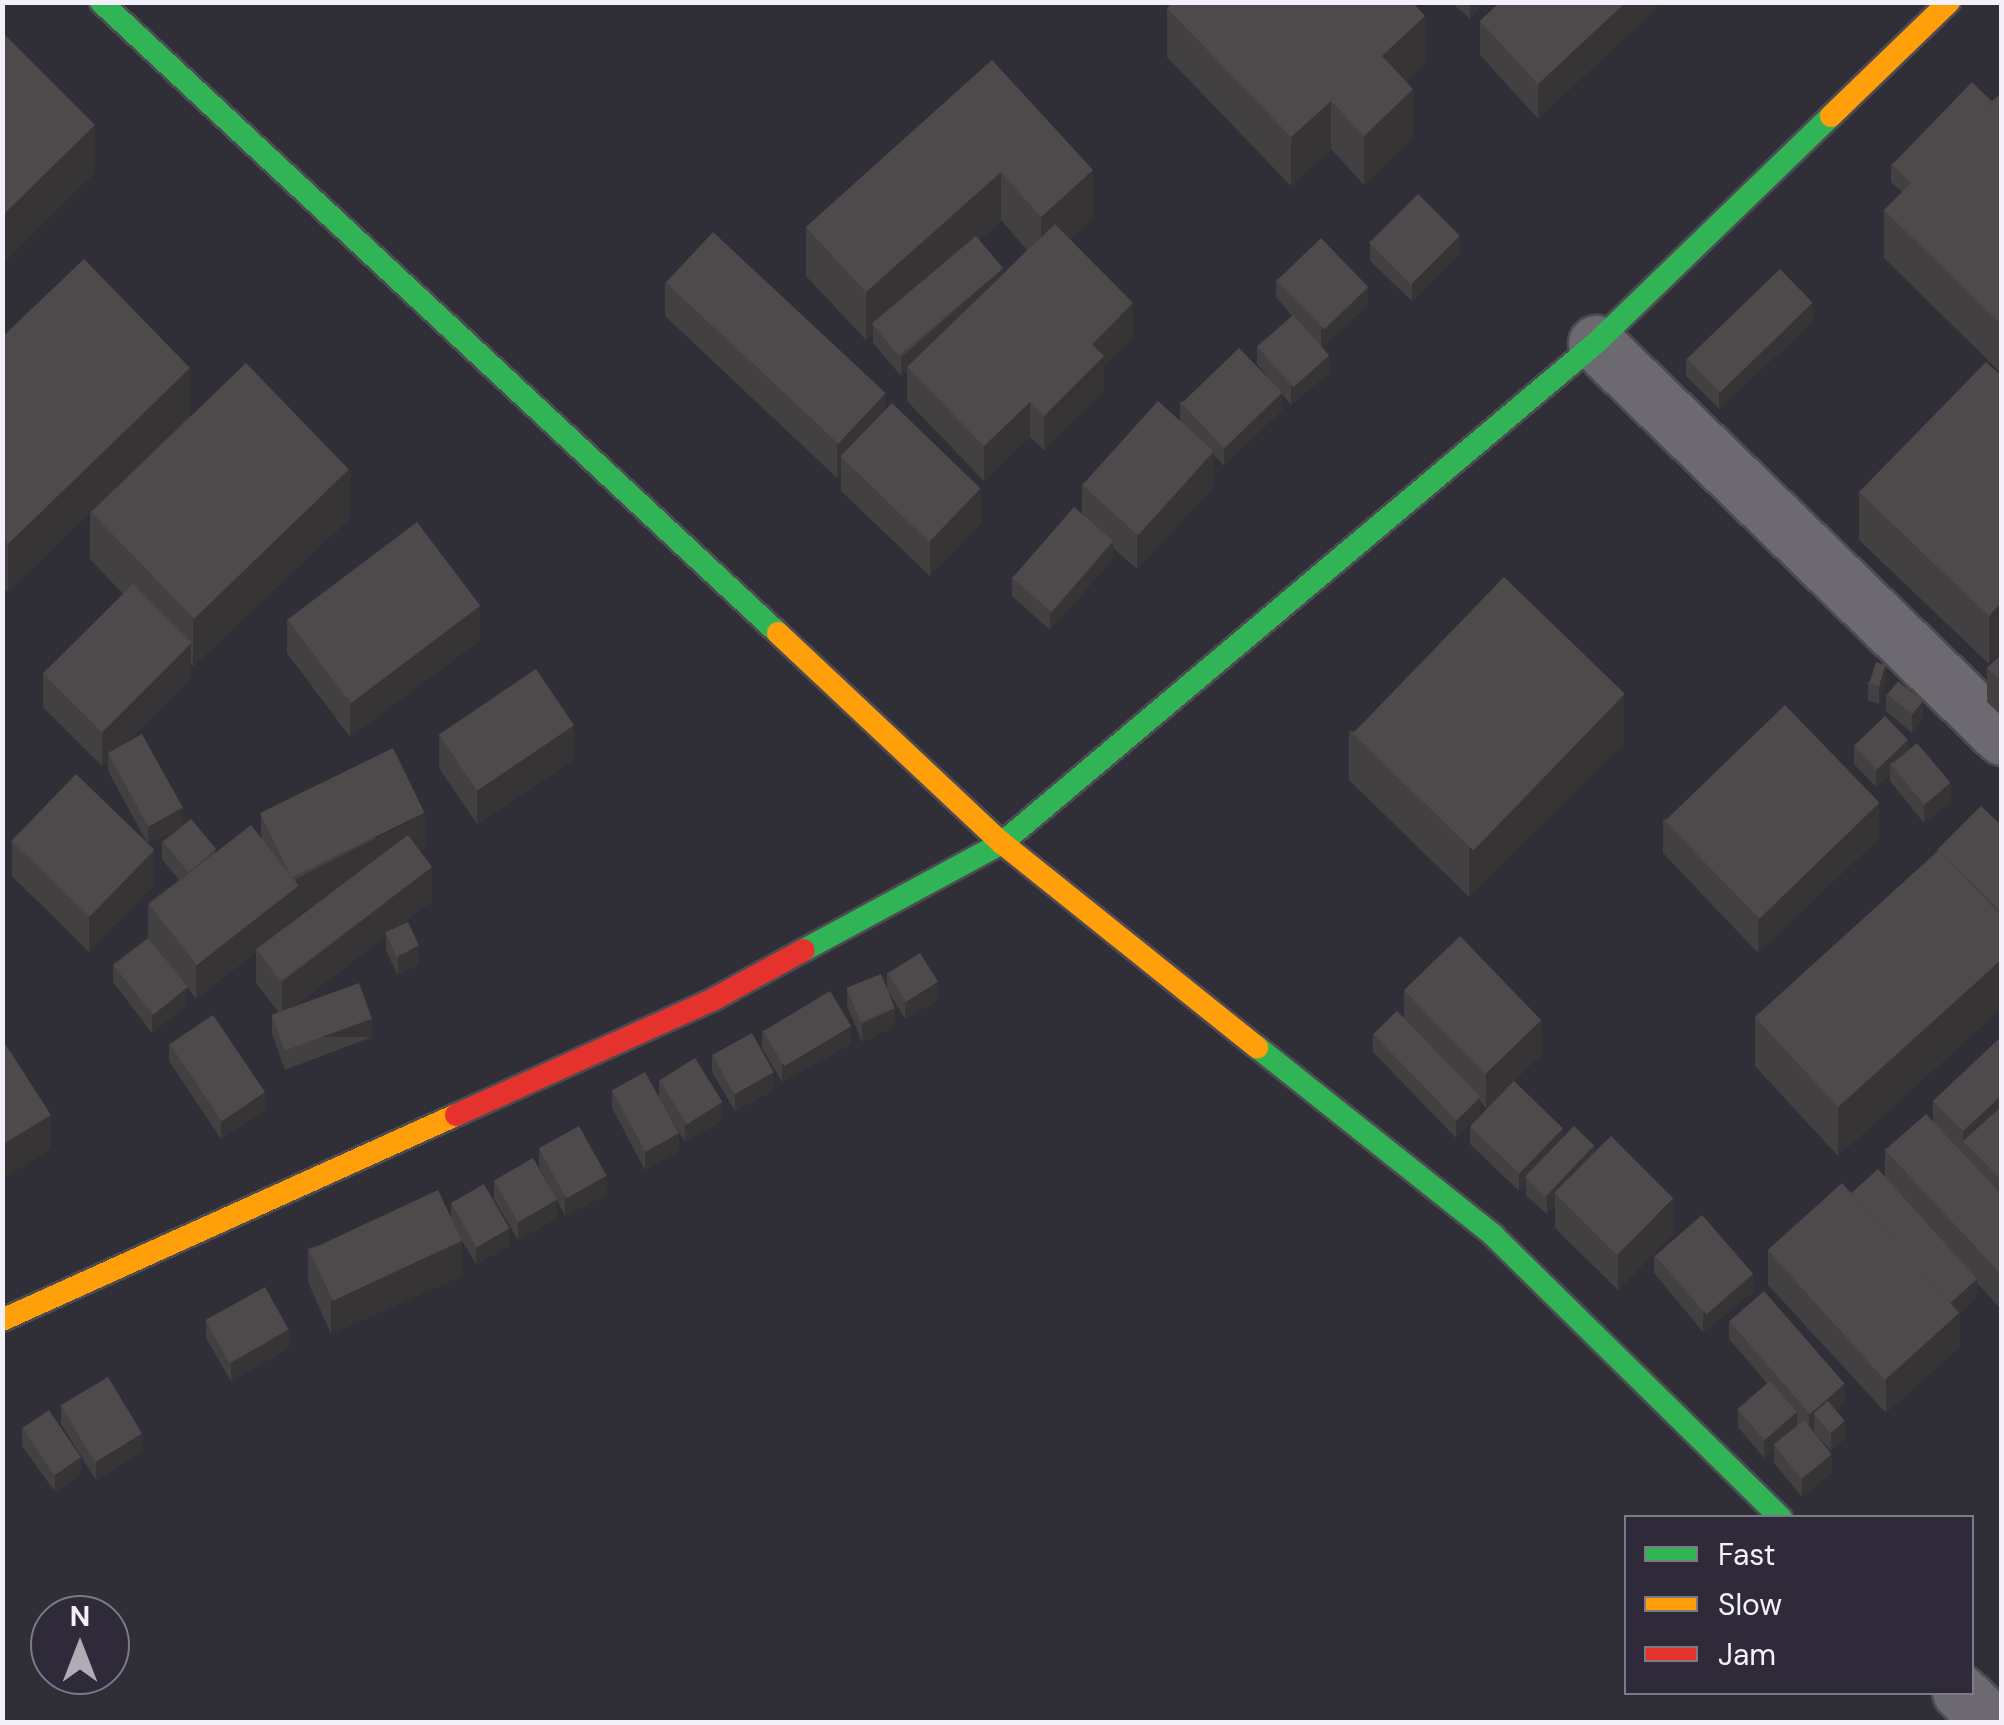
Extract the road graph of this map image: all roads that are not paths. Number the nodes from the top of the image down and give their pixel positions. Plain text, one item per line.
1 (101, 2) edge
2 (1949, 2) edge
3 (1596, 343) junction
4 (2002, 738) edge
5 (1002, 843) junction
6 (2, 1320) edge
7 (1778, 1515) edge
8 (1963, 1695) edge
9 (1991, 1722) edge

1 - 5 main road
2 - 3 main road
3 - 4 street
3 - 5 main road
5 - 6 main road
5 - 7 main road
8 - 9 street

